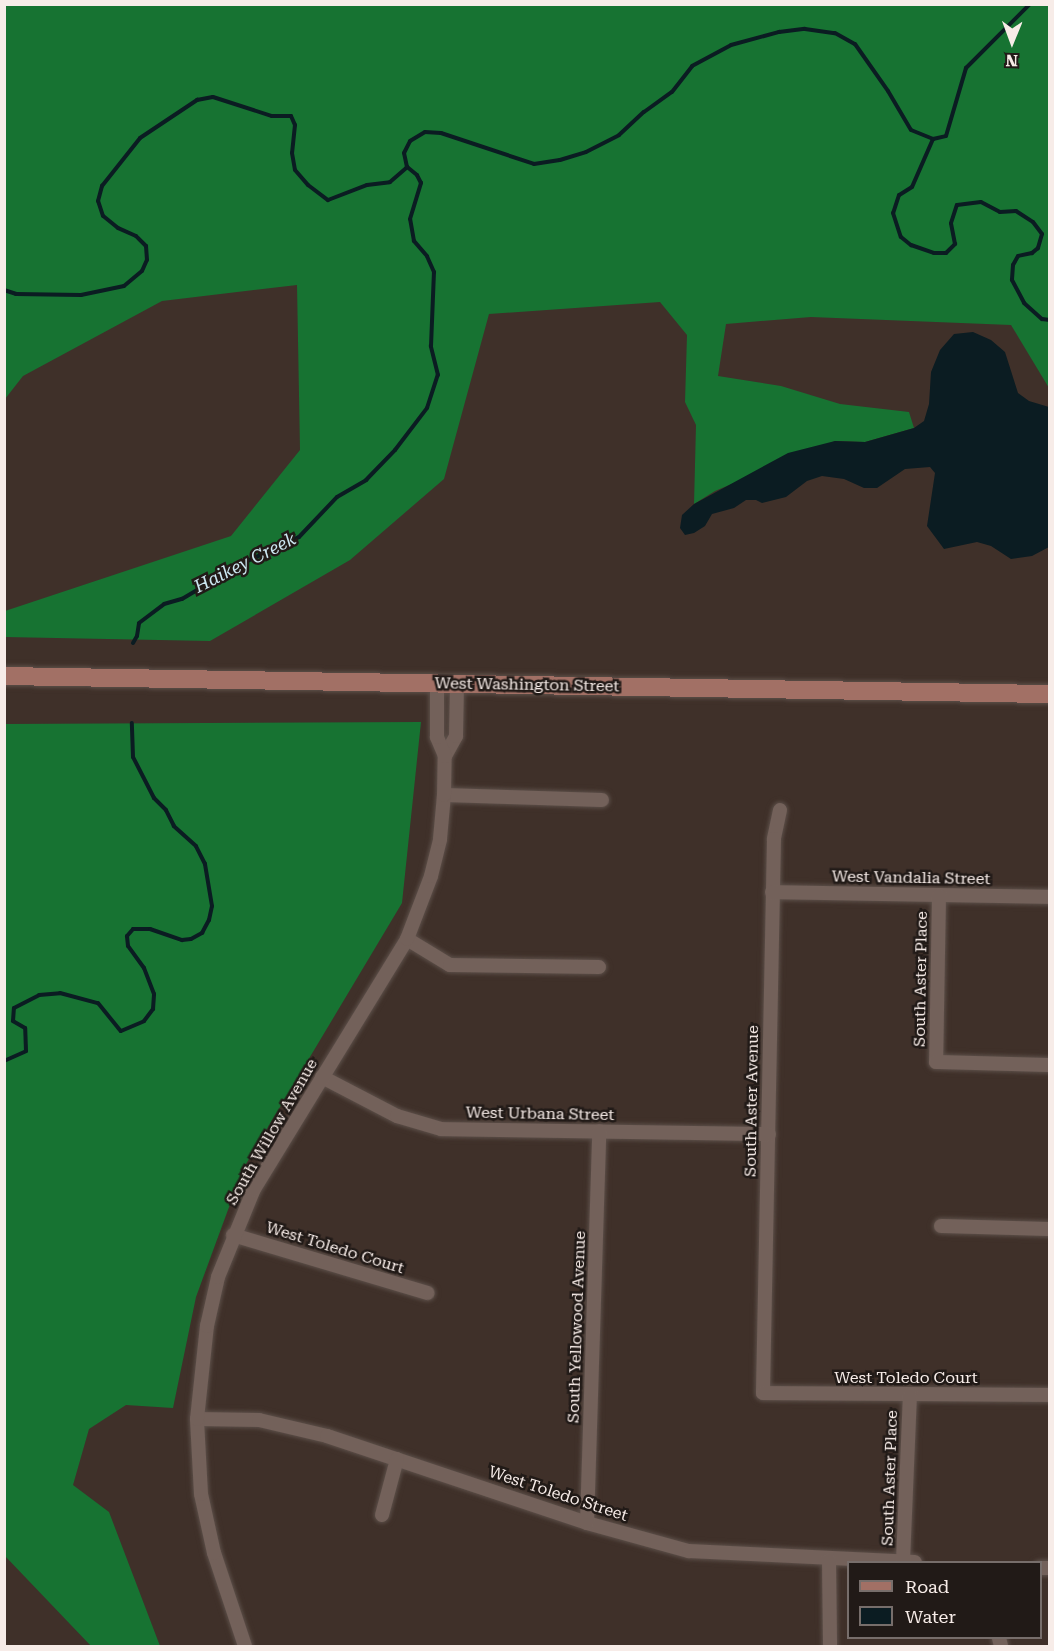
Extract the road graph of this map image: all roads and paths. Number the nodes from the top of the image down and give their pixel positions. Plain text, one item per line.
1 (4, 676) edge
2 (437, 683) junction
3 (458, 683) junction
4 (1050, 694) edge
5 (445, 756) junction
6 (444, 795) junction
7 (602, 800) dead end
8 (780, 810) dead end
9 (772, 892) junction
10 (939, 896) junction
11 (1050, 897) edge
12 (407, 939) junction
13 (599, 967) dead end
14 (1050, 1065) edge
15 (322, 1077) junction
16 (599, 1131) junction
17 (769, 1134) junction
18 (941, 1226) dead end
19 (1050, 1229) edge
20 (233, 1235) junction
21 (428, 1293) dead end
22 (763, 1393) joint
23 (910, 1395) junction
24 (1050, 1395) edge
25 (197, 1419) junction
26 (397, 1458) junction
27 (382, 1515) dead end
28 (587, 1523) junction
29 (829, 1560) junction
30 (869, 1561) edge
31 (909, 1561) edge
32 (245, 1647) edge
33 (830, 1647) edge

1 - 2 main road, West Washington Street
2 - 3 main road, West Washington Street
2 - 5 street, South Willow Avenue
3 - 4 main road, West Washington Street
3 - 5 street, South Willow Avenue
5 - 6 street, South Willow Avenue
6 - 7 street
6 - 12 street, South Willow Avenue
8 - 9 street, South Aster Avenue
9 - 10 street, West Vandalia Street
9 - 17 street, South Aster Avenue
10 - 11 street, West Vandalia Street
10 - 14 street, South Aster Place
12 - 13 street
12 - 15 street, South Willow Avenue
15 - 16 street, West Urbana Street
15 - 20 street, South Willow Avenue
16 - 17 street, West Urbana Street
16 - 28 street, South Yellowood Avenue
17 - 22 street, South Aster Avenue
18 - 19 street
20 - 21 street, West Toledo Court
20 - 25 street, South Willow Avenue
22 - 23 street, West Toledo Court
23 - 24 street, West Toledo Court
23 - 31 street, South Aster Place
25 - 26 street, West Toledo Street
25 - 32 street, South Willow Avenue
26 - 27 street
26 - 28 street, West Toledo Street
28 - 29 street, West Toledo Street
29 - 30 street, West Toledo Street
29 - 33 street

